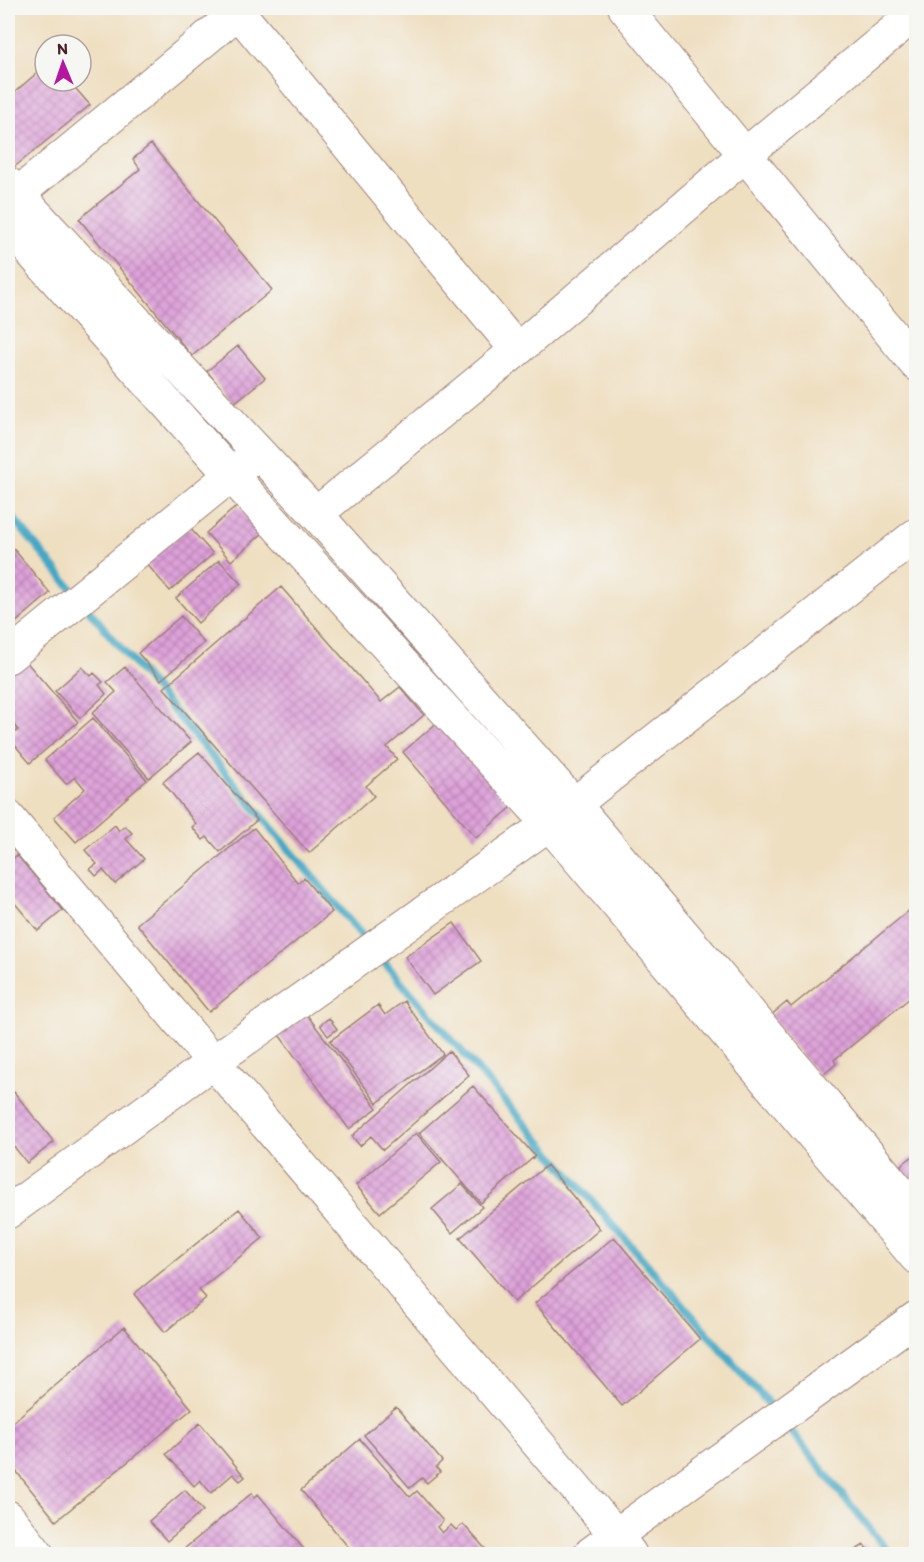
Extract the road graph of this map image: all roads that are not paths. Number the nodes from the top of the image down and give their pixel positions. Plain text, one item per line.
1 (625, 8) edge
2 (239, 9) edge
3 (916, 13) edge
4 (746, 154) junction
5 (11, 193) edge
6 (8, 226) edge
7 (517, 350) junction
8 (916, 364) edge
9 (258, 453) junction
10 (230, 474) junction
11 (315, 514) junction
12 (916, 535) edge
13 (8, 657) edge
14 (562, 814) junction
15 (8, 817) edge
16 (213, 1062) junction
17 (916, 1211) edge
18 (8, 1212) edge
19 (916, 1257) edge
20 (916, 1318) edge
21 (8, 1517) edge
22 (612, 1548) edge
23 (37, 1554) edge

1 - 4 street
2 - 5 street
2 - 7 street
3 - 4 street
4 - 7 street
4 - 8 street
5 - 9 street
6 - 10 street
7 - 11 street
9 - 10 street
9 - 11 street
10 - 13 street
10 - 14 street
11 - 14 street
12 - 14 street
14 - 16 street
14 - 17 street
14 - 19 street
15 - 16 street
16 - 18 street
16 - 22 street
20 - 22 street
21 - 23 street

